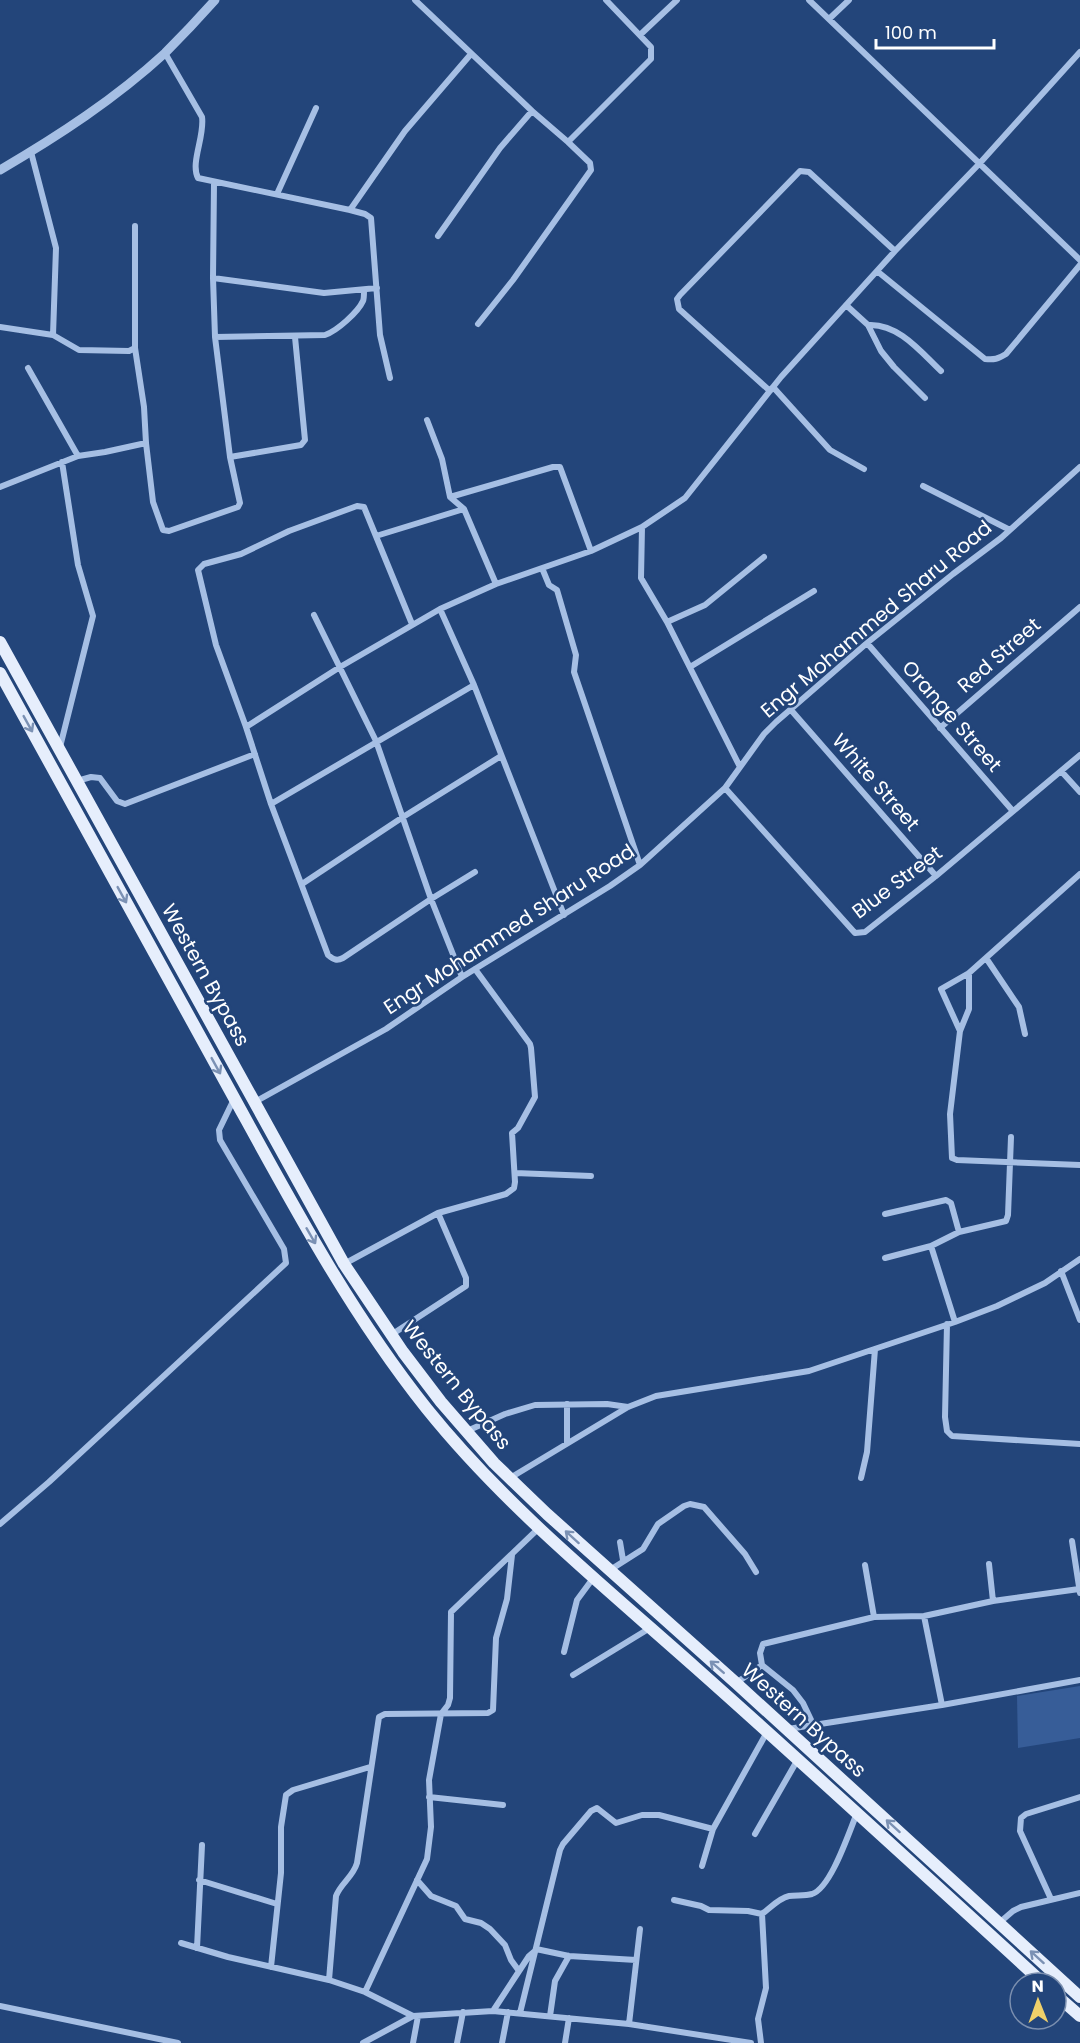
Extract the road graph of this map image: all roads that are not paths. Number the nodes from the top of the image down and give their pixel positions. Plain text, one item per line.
1 (215, 0) edge
2 (415, 0) edge
3 (606, 0) edge
4 (677, 0) edge
5 (809, 0) edge
6 (849, 0) edge
7 (829, 19) junction
8 (641, 34) junction
9 (1080, 51) edge
10 (165, 53) junction
11 (471, 54) junction
12 (316, 108) dead end
13 (532, 111) junction
14 (568, 142) junction
15 (31, 152) junction
16 (980, 163) junction
17 (0, 170) edge
18 (214, 183) junction
19 (277, 194) junction
20 (350, 210) junction
21 (135, 226) dead end
22 (438, 236) dead end
23 (896, 251) junction
24 (1080, 262) edge
25 (877, 271) junction
26 (213, 278) junction
27 (377, 288) junction
28 (364, 291) junction
29 (846, 305) junction
30 (478, 324) dead end
31 (868, 325) junction
32 (0, 327) edge
33 (53, 335) junction
34 (215, 337) junction
35 (295, 337) junction
36 (135, 348) junction
37 (28, 368) dead end
38 (941, 370) dead end
39 (390, 378) dead end
40 (772, 389) junction
41 (926, 398) dead end
42 (428, 420) dead end
43 (146, 443) junction
44 (78, 456) junction
45 (230, 457) junction
46 (62, 462) junction
47 (1080, 467) edge
48 (864, 469) dead end
49 (923, 486) dead end
50 (0, 487) edge
51 (450, 497) junction
52 (464, 509) junction
53 (642, 527) junction
54 (1010, 530) junction
55 (376, 536) junction
56 (591, 551) junction
57 (764, 557) dead end
58 (542, 568) junction
59 (496, 584) junction
60 (814, 591) dead end
61 (1080, 607) edge
62 (440, 609) junction
63 (314, 615) dead end
64 (667, 622) junction
65 (412, 624) junction
66 (0, 642) edge
67 (867, 643) junction
68 (340, 667) junction
69 (690, 667) junction
70 (0, 673) edge
71 (474, 685) junction
72 (791, 710) junction
73 (246, 727) junction
74 (939, 728) junction
75 (376, 741) junction
76 (59, 750) junction
77 (255, 754) junction
78 (1080, 755) edge
79 (501, 756) junction
80 (740, 767) junction
81 (1061, 771) junction
82 (77, 781) junction
83 (725, 788) junction
84 (1080, 792) edge
85 (271, 804) junction
86 (1012, 810) junction
87 (403, 818) junction
88 (640, 865) junction
89 (475, 872) dead end
90 (1080, 874) edge
91 (936, 876) junction
92 (302, 884) junction
93 (431, 899) junction
94 (564, 915) junction
95 (986, 958) junction
96 (475, 969) junction
97 (969, 973) junction
98 (462, 977) junction
99 (960, 1031) junction
100 (1025, 1034) dead end
101 (234, 1099) junction
102 (254, 1103) junction
103 (1011, 1137) dead end
104 (1010, 1162) junction
105 (1080, 1165) edge
106 (515, 1173) junction
107 (591, 1176) dead end
108 (438, 1213) junction
109 (885, 1214) dead end
110 (959, 1232) junction
111 (931, 1246) junction
112 (885, 1258) dead end
113 (1080, 1258) edge
114 (344, 1264) junction
115 (1061, 1271) junction
116 (1078, 1311) edge
117 (1080, 1320) edge
118 (955, 1322) junction
119 (947, 1324) junction
120 (391, 1335) junction
121 (875, 1349) junction
122 (567, 1404) junction
123 (628, 1407) junction
124 (467, 1431) junction
125 (567, 1443) junction
126 (1080, 1444) edge
127 (510, 1478) junction
128 (861, 1478) dead end
129 (0, 1524) edge
130 (540, 1527) junction
131 (1072, 1541) dead end
132 (620, 1542) dead end
133 (512, 1555) junction
134 (623, 1560) junction
135 (989, 1564) dead end
136 (865, 1565) dead end
137 (609, 1570) junction
138 (756, 1572) dead end
139 (594, 1577) junction
140 (1079, 1589) edge
141 (1080, 1593) edge
142 (993, 1601) junction
143 (924, 1616) junction
144 (874, 1617) junction
145 (651, 1628) junction
146 (676, 1631) junction
147 (666, 1642) junction
148 (564, 1652) dead end
149 (762, 1665) junction
150 (573, 1675) dead end
151 (1080, 1680) edge
152 (736, 1683) junction
153 (942, 1705) junction
154 (441, 1714) junction
155 (813, 1724) junction
156 (787, 1729) junction
157 (767, 1732) junction
158 (799, 1759) junction
159 (370, 1767) junction
160 (429, 1797) junction
161 (1080, 1797) edge
162 (503, 1805) dead end
163 (857, 1814) junction
164 (713, 1829) junction
165 (755, 1834) dead end
166 (202, 1845) dead end
167 (702, 1866) dead end
168 (199, 1880) junction
169 (417, 1880) junction
170 (1080, 1893) edge
171 (1051, 1899) junction
172 (674, 1900) dead end
173 (277, 1904) junction
174 (762, 1914) junction
175 (999, 1923) junction
176 (640, 1929) dead end
177 (181, 1943) dead end
178 (197, 1948) junction
179 (536, 1950) junction
180 (569, 1956) junction
181 (636, 1960) junction
182 (271, 1966) junction
183 (519, 1971) junction
184 (1030, 1971) edge
185 (329, 1980) junction
186 (364, 1992) junction
187 (1080, 1997) edge
188 (0, 2006) edge
189 (1068, 2006) edge
190 (493, 2011) junction
191 (463, 2012) junction
192 (508, 2012) junction
193 (520, 2013) junction
194 (416, 2016) junction
195 (550, 2016) junction
196 (1080, 2016) edge
197 (569, 2018) junction
198 (629, 2024) junction
199 (178, 2043) edge
200 (363, 2043) edge
201 (413, 2043) edge
202 (457, 2043) edge
203 (502, 2043) edge
204 (565, 2043) edge
205 (751, 2043) edge
206 (761, 2043) edge

1 - 10 street
2 - 11 street
3 - 8 street
4 - 8 street
5 - 7 street
6 - 7 street
7 - 16 street
8 - 14 street
9 - 16 street
10 - 15 street
10 - 18 street
11 - 13 street
11 - 20 street
12 - 19 street
13 - 14 street
13 - 22 street
14 - 30 street
15 - 17 street
15 - 33 street
16 - 23 street
16 - 24 street
18 - 19 street
18 - 26 street
19 - 20 street
20 - 27 street
21 - 36 street
23 - 25 street
23 - 40 street
24 - 25 street
25 - 29 street
26 - 28 street
26 - 34 street
27 - 28 street
27 - 39 street
28 - 35 street
29 - 31 street
29 - 40 street
31 - 38 street
31 - 41 street
32 - 33 street
33 - 36 street
34 - 35 street
34 - 45 street
35 - 45 street
36 - 43 street
37 - 44 street
40 - 48 street
40 - 53 street
42 - 51 street
43 - 44 street
43 - 45 street
44 - 46 street
46 - 50 street
46 - 76 street
47 - 54 street, Engr Mohammed Sharu Road
49 - 54 street
51 - 52 street
51 - 56 street
52 - 55 street
52 - 59 street
53 - 56 street
53 - 64 street
54 - 67 street, Engr Mohammed Sharu Road
55 - 65 street
55 - 73 street
56 - 58 street
57 - 64 street
58 - 59 street
58 - 88 street
59 - 62 street
60 - 69 street
61 - 74 street, Red Street
62 - 65 street
62 - 71 street
63 - 68 street
64 - 69 street
65 - 68 street
66 - 76 main road, Western Bypass
67 - 72 street, Engr Mohammed Sharu Road
67 - 74 street, Orange Street
68 - 73 street
68 - 75 street
69 - 80 street
70 -> 101 main road, Western Bypass
71 - 75 street
71 - 79 street
72 - 80 street, Engr Mohammed Sharu Road
72 - 91 street, White Street
73 - 77 street
74 - 86 street, Orange Street
75 - 85 street
75 - 87 street
76 - 82 main road, Western Bypass
77 - 82 street
77 - 85 street
78 - 81 street, Blue Street
79 - 87 street
79 - 94 street
80 - 83 street, Engr Mohammed Sharu Road
81 - 84 street
81 - 86 street, Blue Street
82 - 102 main road, Western Bypass
83 - 88 street, Engr Mohammed Sharu Road
83 - 91 street, Blue Street
85 - 92 street
86 - 91 street, Blue Street
87 - 92 street
87 - 93 street
88 - 94 street, Engr Mohammed Sharu Road
89 - 93 street
90 - 95 street
92 - 93 street
93 - 98 street
94 - 96 street, Engr Mohammed Sharu Road
95 - 97 street
95 - 100 street
96 - 98 street, Engr Mohammed Sharu Road
96 - 106 street
97 - 99 street
97 - 99 street
98 - 102 street, Engr Mohammed Sharu Road
99 - 104 street
101 - 129 street
101 -> 130 main road, Western Bypass
102 - 114 main road, Western Bypass
103 - 104 street
104 - 105 street
104 - 110 street
106 - 107 street
106 - 108 street
108 - 114 street
108 - 120 street
109 - 110 street
110 - 111 street
111 - 112 street
111 - 118 street
113 - 115 street
114 - 120 main road, Western Bypass
115 - 116 street
115 - 118 street
116 - 117 street
118 - 119 street
119 - 121 street
119 - 126 street
120 - 124 main road, Western Bypass
121 - 123 street
121 - 128 street
122 - 123 street
122 - 124 street
122 - 125 street
123 - 125 street
124 - 127 main road, Western Bypass
125 - 127 street
137 -> 127 main road, Western Bypass
130 - 133 street
130 - 139 main road, Western Bypass
131 - 140 street
132 - 134 street
133 - 154 street
133 - 154 street
134 - 137 street
134 - 138 street
135 - 142 street
136 - 144 street
137 - 146 main road, Western Bypass
139 - 145 main road, Western Bypass
139 - 148 street
140 - 141 street
140 - 142 street
142 - 143 street
143 - 144 street
143 - 153 street
144 - 149 street
145 - 147 main road, Western Bypass
145 - 150 street
146 - 147 main road
152 -> 146 main road, Western Bypass
147 - 157 main road, Western Bypass
149 - 152 street
149 - 155 street
151 - 153 street
152 - 156 main road, Western Bypass
153 - 155 street
154 - 159 street
154 - 160 street
155 - 156 street
175 -> 156 main road, Western Bypass
157 - 158 main road, Western Bypass
157 - 164 street
158 - 163 main road, Western Bypass
158 - 165 street
159 - 173 street
159 - 185 street
160 - 162 street
160 - 169 street
161 - 171 street
163 - 174 street
163 - 184 main road, Western Bypass
164 - 167 street
164 - 179 street
166 - 168 street
168 - 173 street
168 - 178 street
169 - 183 street
169 - 186 street
170 - 171 street
171 - 175 street
172 - 174 street
173 - 182 street
174 - 206 street
187 -> 175 main road, Western Bypass
176 - 181 street
177 - 178 street
178 - 182 street
179 - 180 street
179 - 183 street
179 - 193 street
180 - 181 street
180 - 195 street
181 - 198 street
182 - 185 street
183 - 190 street
185 - 186 street
186 - 194 street
188 - 199 street
189 - 196 main road
190 - 191 street
190 - 192 street
191 - 194 street
191 - 202 street
192 - 193 street
192 - 203 street
193 - 195 street
194 - 200 street
194 - 201 street
195 - 197 street
197 - 198 street
197 - 204 street
198 - 205 street

